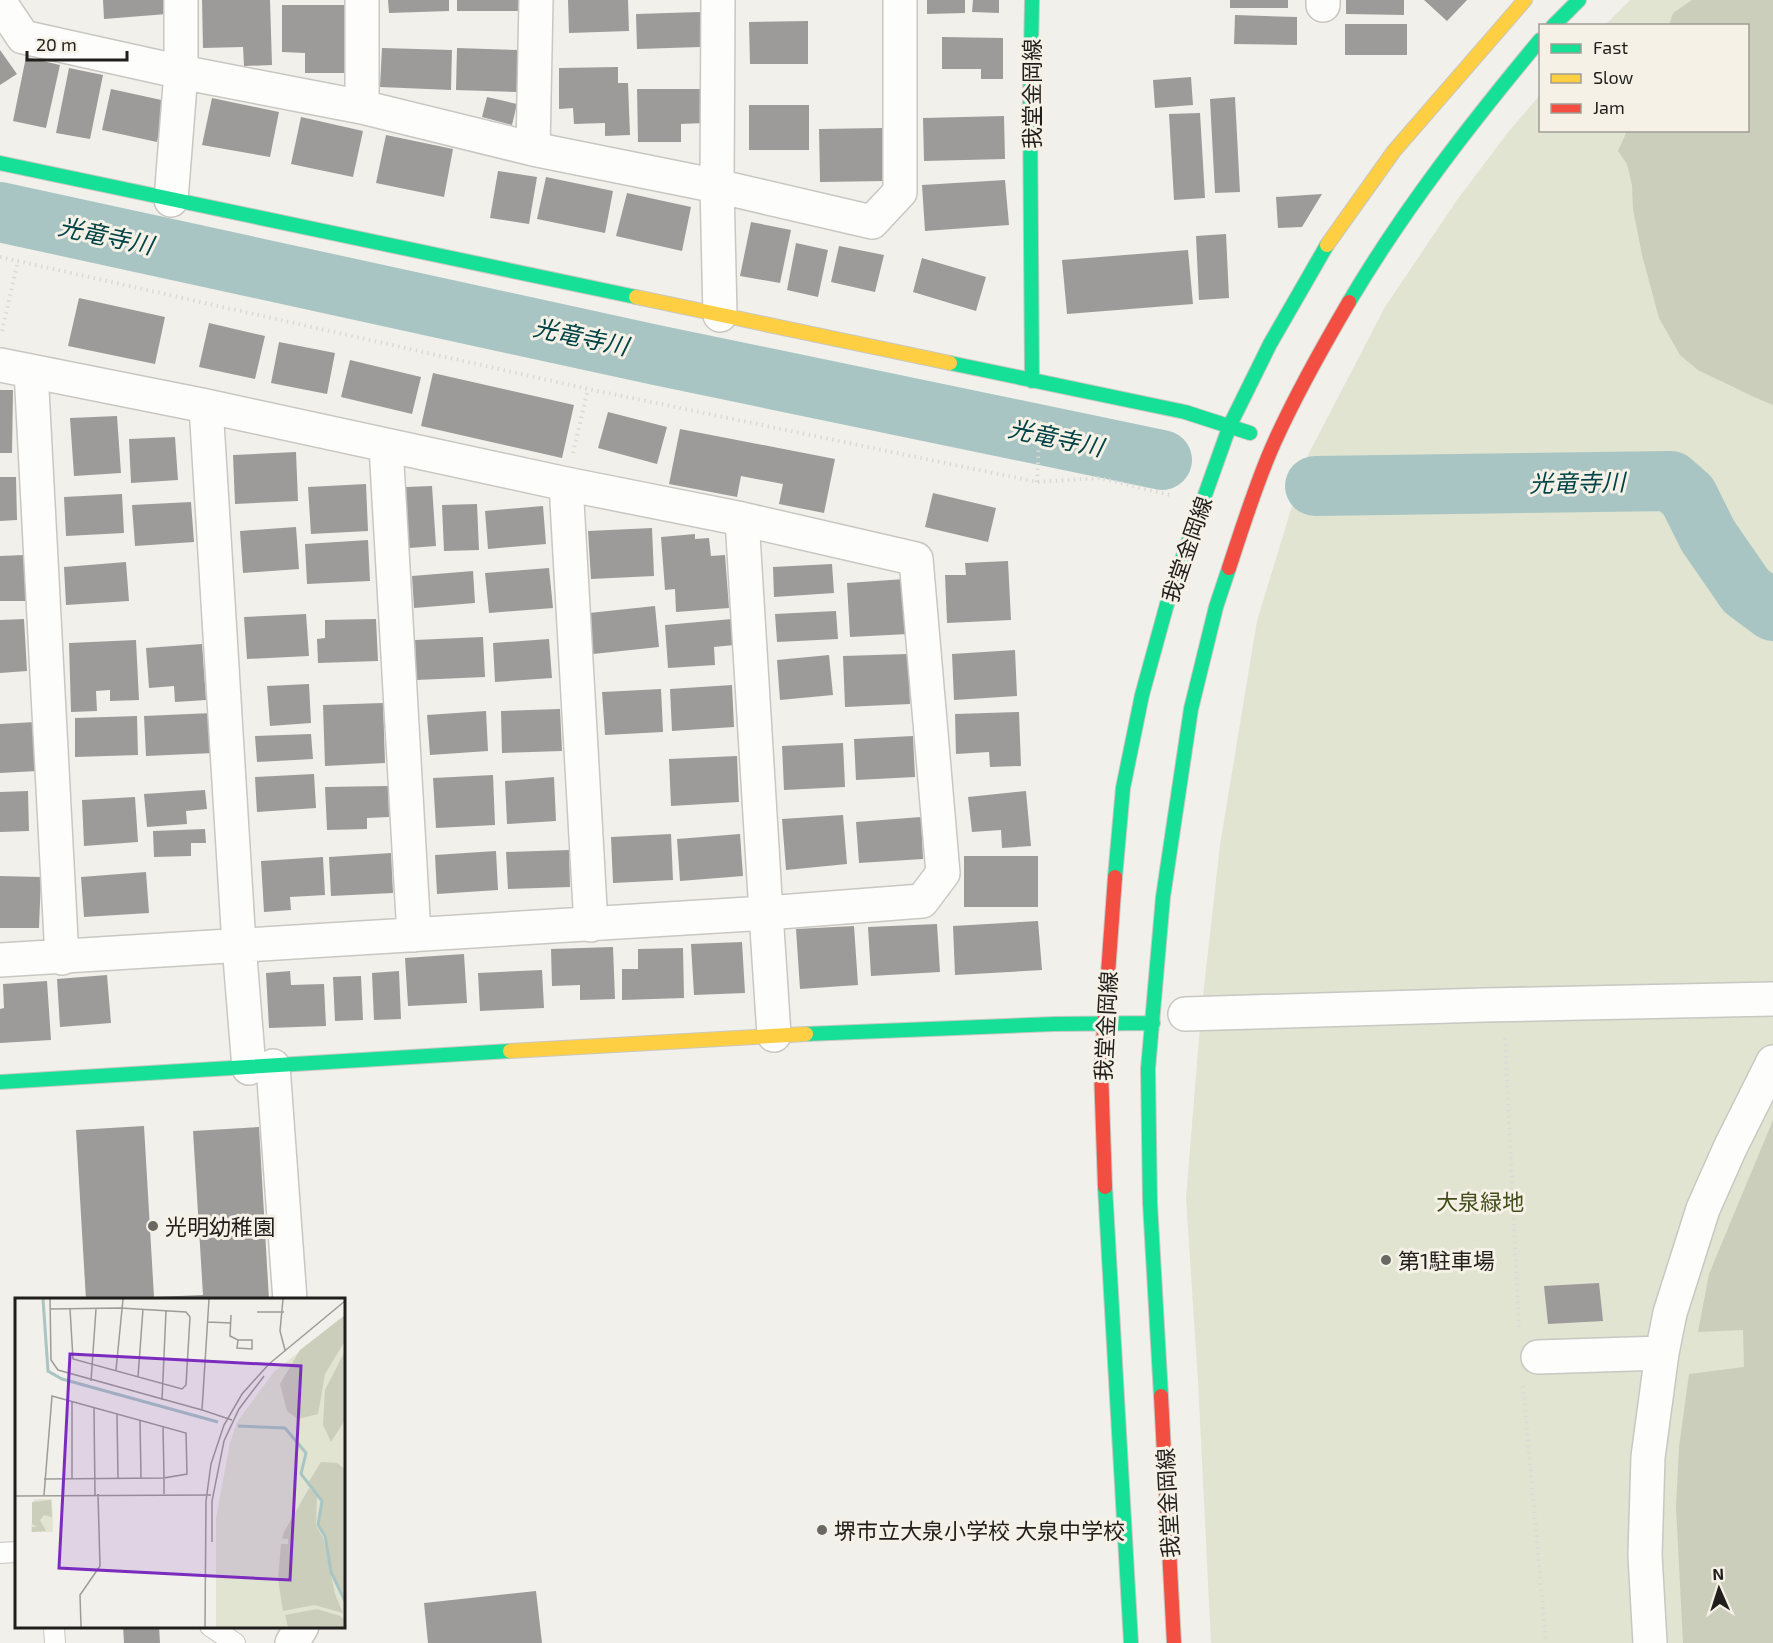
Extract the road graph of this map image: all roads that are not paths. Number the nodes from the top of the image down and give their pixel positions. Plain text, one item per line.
1 (1, 0) edge
2 (181, 0) edge
3 (362, 0) edge
4 (536, 0) edge
5 (718, 0) edge
6 (900, 0) edge
7 (1032, 0) edge
8 (1525, 0) edge
9 (1579, 0) edge
10 (1555, 24) edge
11 (1539, 41) edge
12 (181, 72) junction
13 (362, 107) junction
14 (533, 149) junction
15 (0, 163) edge
16 (717, 186) junction
17 (171, 200) junction
18 (720, 315) junction
19 (0, 365) edge
20 (31, 372) junction
21 (1032, 381) junction
22 (206, 406) junction
23 (1230, 425) junction
24 (1274, 443) junction
25 (386, 446) junction
26 (566, 484) junction
27 (742, 519) junction
28 (766, 913) junction
29 (591, 925) junction
30 (414, 935) junction
31 (239, 945) junction
32 (62, 958) junction
33 (0, 960) edge
34 (1773, 999) edge
35 (1185, 1014) dead end
36 (1153, 1023) junction
37 (1103, 1025) junction
38 (774, 1035) junction
39 (1773, 1062) edge
40 (261, 1067) junction
41 (0, 1082) edge
42 (290, 1298) edge
43 (1662, 1353) junction
44 (1527, 1361) road end
45 (15, 1552) edge
46 (0, 1553) edge
47 (54, 1628) edge
48 (213, 1628) edge
49 (301, 1628) edge
50 (55, 1643) edge
51 (235, 1643) edge
52 (292, 1643) edge
53 (1131, 1643) edge
54 (1174, 1643) edge
55 (1650, 1643) edge

1 - 12 street
2 - 12 street
3 - 13 street
4 - 14 street
5 - 16 street
6 - 16 street
7 - 21 main road, 我堂金岡線
8 - 23 main road, 我堂金岡線
9 - 10 main road
11 - 24 main road, 我堂金岡線
12 - 13 street
12 - 17 street
13 - 14 street
14 - 16 street
15 - 17 main road
16 - 18 street
17 - 18 main road
18 - 21 main road
19 - 20 street
20 - 22 street
20 - 32 street
21 - 23 main road
22 - 25 street
22 - 31 street
23 - 24 main road
23 - 37 main road, 我堂金岡線
24 - 36 main road, 我堂金岡線
25 - 26 street
25 - 30 street
26 - 27 street
26 - 29 street
27 - 28 street
27 - 28 street
28 - 29 street
28 - 38 street
29 - 30 street
30 - 31 street
31 - 32 street
31 - 40 street
32 - 33 street
34 - 35 street
36 - 37 main road
36 - 54 main road, 我堂金岡線
37 - 38 main road
37 - 53 main road, 我堂金岡線
38 - 40 main road
39 - 43 street
40 - 41 main road
40 - 42 street
43 - 44 street
43 - 55 street
45 - 46 lane
47 - 50 lane
48 - 51 lane
49 - 52 street

